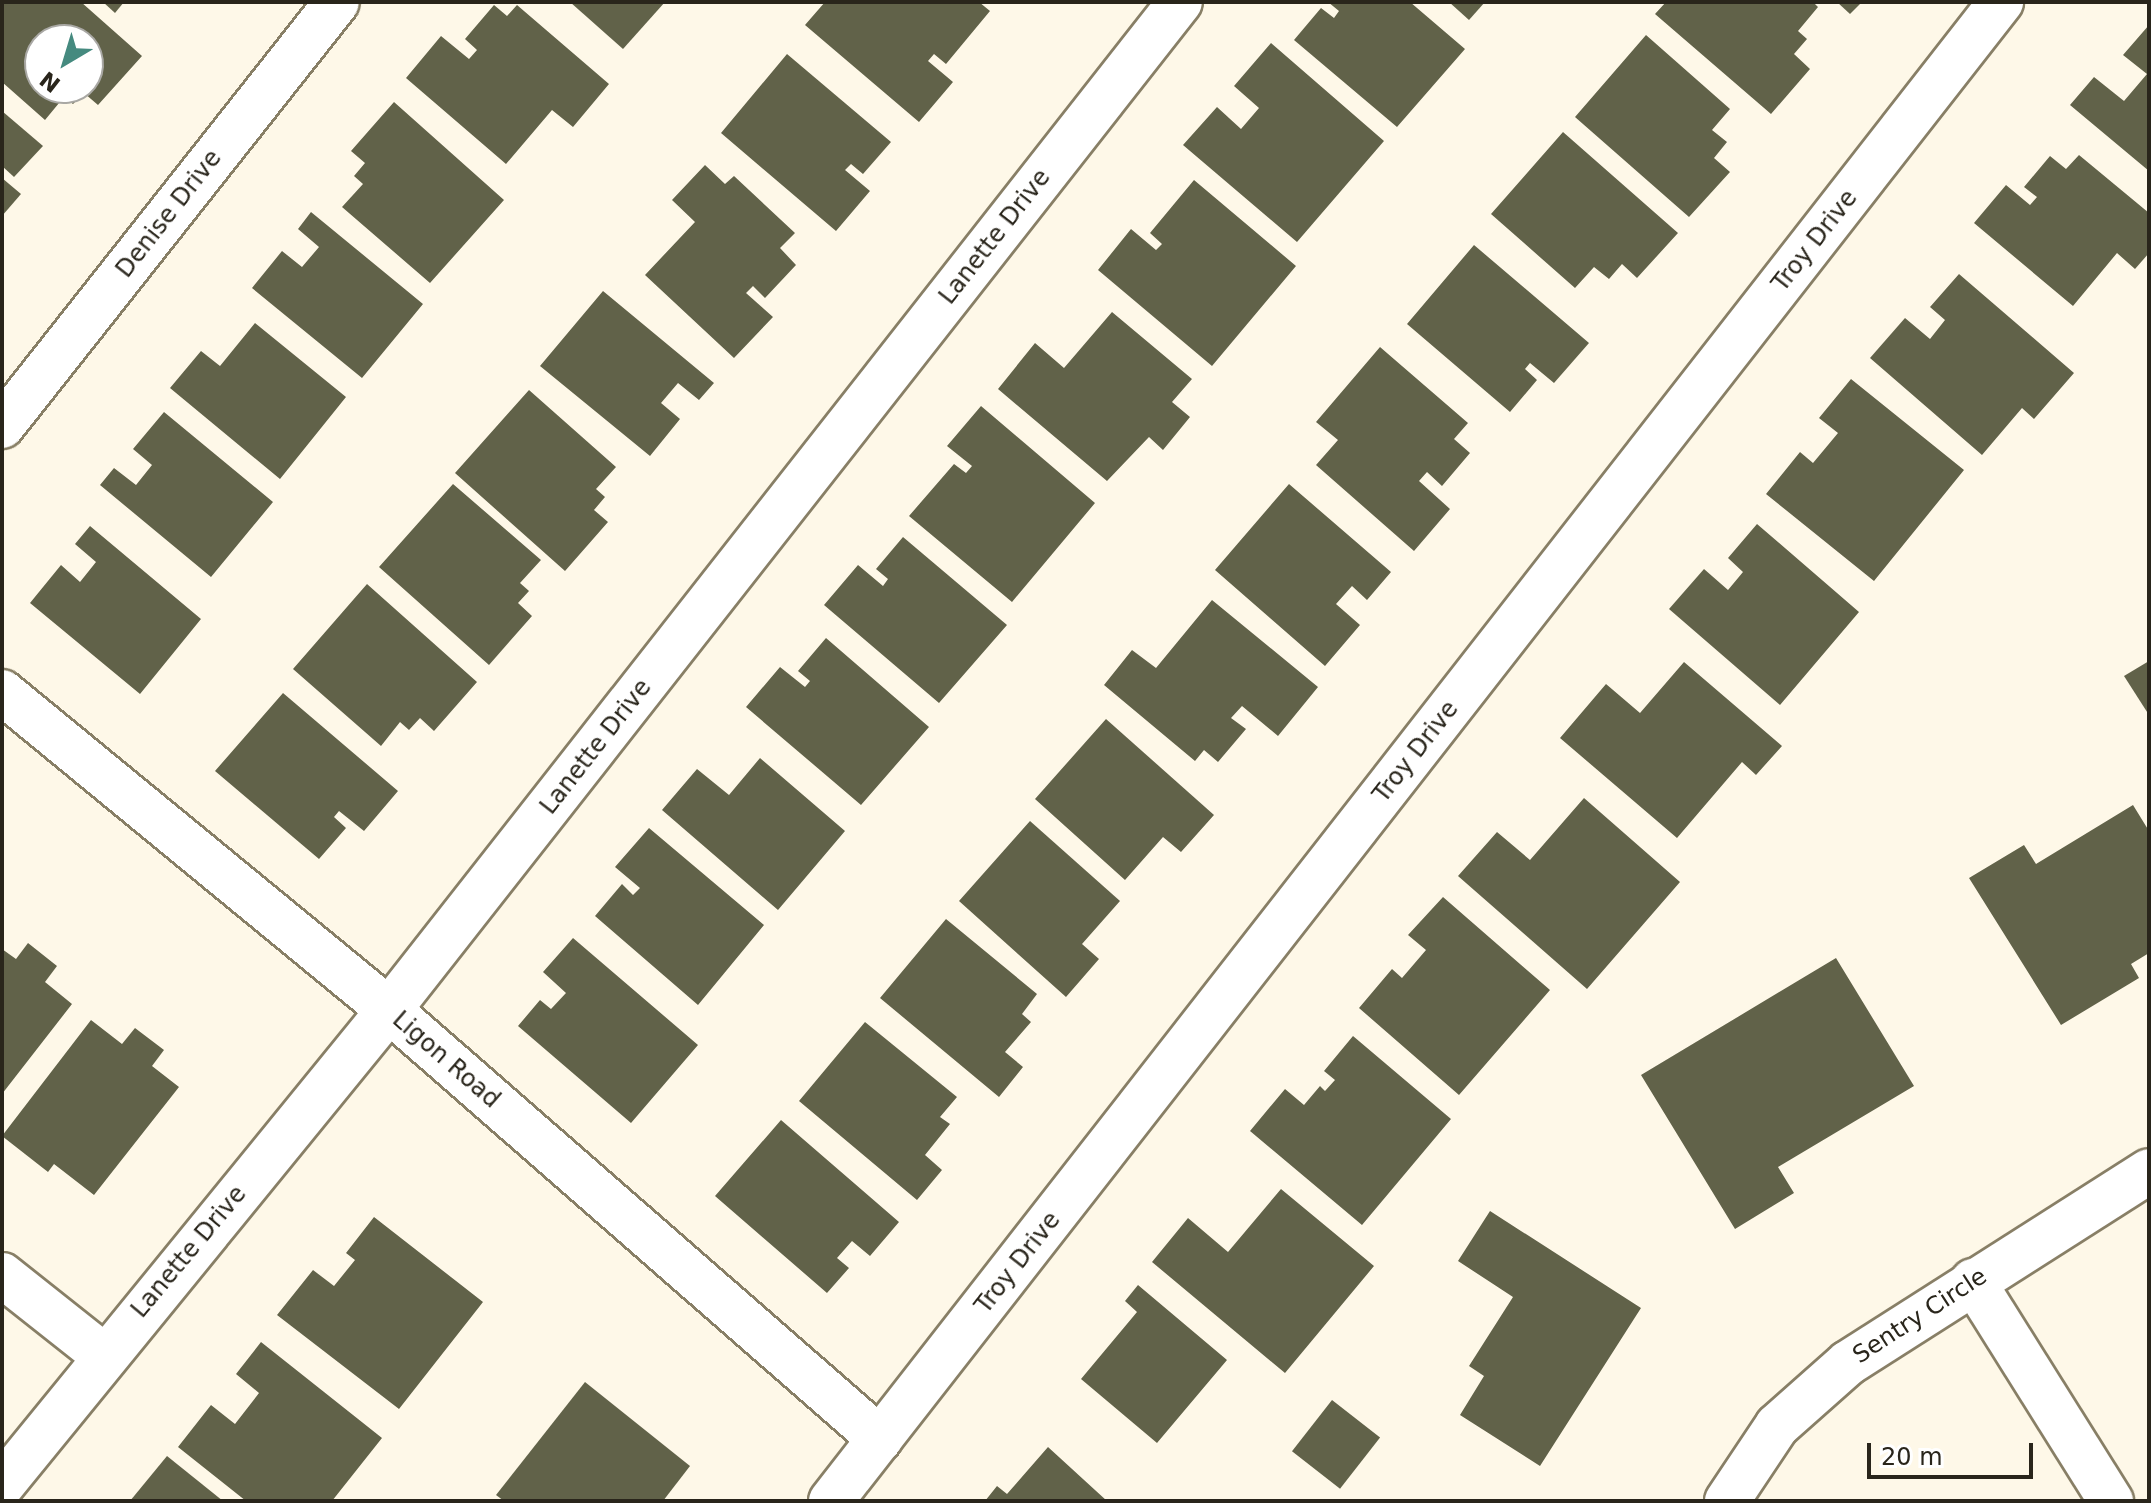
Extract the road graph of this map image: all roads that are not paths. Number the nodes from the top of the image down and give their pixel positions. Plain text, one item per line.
1 (337, 2) edge
2 (1180, 2) edge
3 (2001, 2) edge
4 (2, 426) edge
5 (2, 692) edge
6 (389, 1010) junction
7 (2149, 1171) edge
8 (2, 1275) edge
9 (1973, 1281) junction
10 (103, 1355) junction
11 (880, 1439) junction
12 (2, 1485) edge
13 (831, 1501) edge
14 (1727, 1501) edge
15 (2111, 1501) edge

1 - 4 street, Denise Drive
2 - 6 street, Lanette Drive
3 - 11 street, Troy Drive
5 - 6 street, Ligon Road
6 - 10 street, Lanette Drive
6 - 11 street, Ligon Road
7 - 9 street, Sentry Circle
8 - 10 street
9 - 14 street, Sentry Circle
9 - 15 street
10 - 12 street, Lanette Drive
11 - 13 street, Troy Drive

